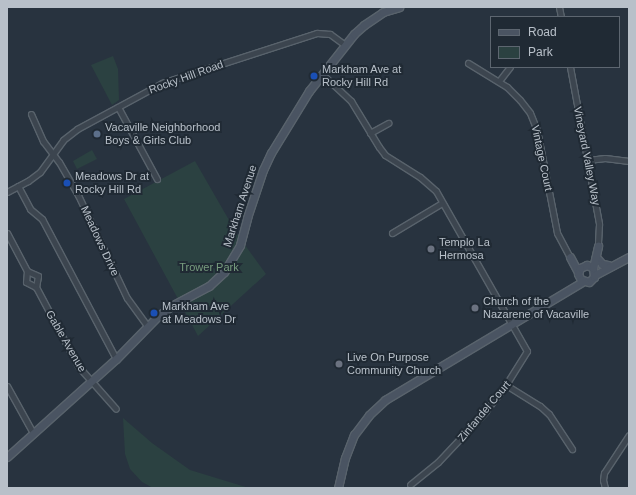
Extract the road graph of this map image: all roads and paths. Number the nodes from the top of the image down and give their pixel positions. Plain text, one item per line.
1 (399, 7) edge
2 (345, 45) junction
3 (468, 63) dead end
4 (509, 68) edge
5 (570, 68) edge
6 (322, 74) junction
7 (499, 81) junction
8 (118, 107) junction
9 (31, 114) dead end
10 (388, 123) dead end
11 (370, 133) junction
12 (53, 155) junction
13 (588, 160) junction
14 (629, 161) edge
15 (156, 179) dead end
16 (18, 186) junction
17 (7, 192) edge
18 (442, 203) junction
19 (7, 233) edge
20 (392, 233) dead end
21 (598, 246) junction
22 (596, 256) junction
23 (629, 256) edge
24 (570, 257) joint
25 (611, 265) junction
26 (28, 271) junction
27 (587, 272) junction
28 (36, 287) junction
29 (513, 324) junction
30 (147, 326) junction
31 (116, 359) junction
32 (91, 382) junction
33 (506, 385) junction
34 (7, 386) edge
35 (116, 409) dead end
36 (33, 433) junction
37 (629, 436) edge
38 (572, 449) dead end
39 (7, 457) edge
40 (410, 485) dead end
41 (338, 488) edge
42 (605, 488) edge

1 - 2 street, Markham Avenue
2 - 6 street, Markham Avenue
2 - 8 street, Rocky Hill Road
3 - 7 street, Vintage Court
4 - 7 street
5 - 13 street, Vineyard Valley Way
6 - 11 street
6 - 30 street, Markham Avenue
7 - 24 street, Vintage Court
8 - 12 street, Rocky Hill Road
8 - 15 street
9 - 12 street, Meadows Drive
10 - 11 street
11 - 18 street
12 - 16 street, Rocky Hill Road
12 - 30 street, Meadows Drive
13 - 14 street
13 - 21 street, Vineyard Valley Way
16 - 17 street, Rocky Hill Road
16 - 31 street
18 - 20 street
18 - 29 street
19 - 26 street, Gable Avenue
21 - 22 street
21 - 27 street
22 - 25 street
22 - 27 street
23 - 25 street
24 - 27 street
25 - 27 street
26 - 28 street, Gable Avenue
26 - 28 street, Gable Avenue
27 - 29 street
28 - 32 street, Gable Avenue
29 - 33 street, Zinfandel Court
29 - 41 street
30 - 31 street, Markham Avenue
31 - 32 street, Markham Avenue
32 - 35 street, Gable Avenue
32 - 36 street, Markham Avenue
33 - 38 street
33 - 40 street, Zinfandel Court
34 - 36 street
36 - 39 street, Markham Avenue
37 - 42 street

